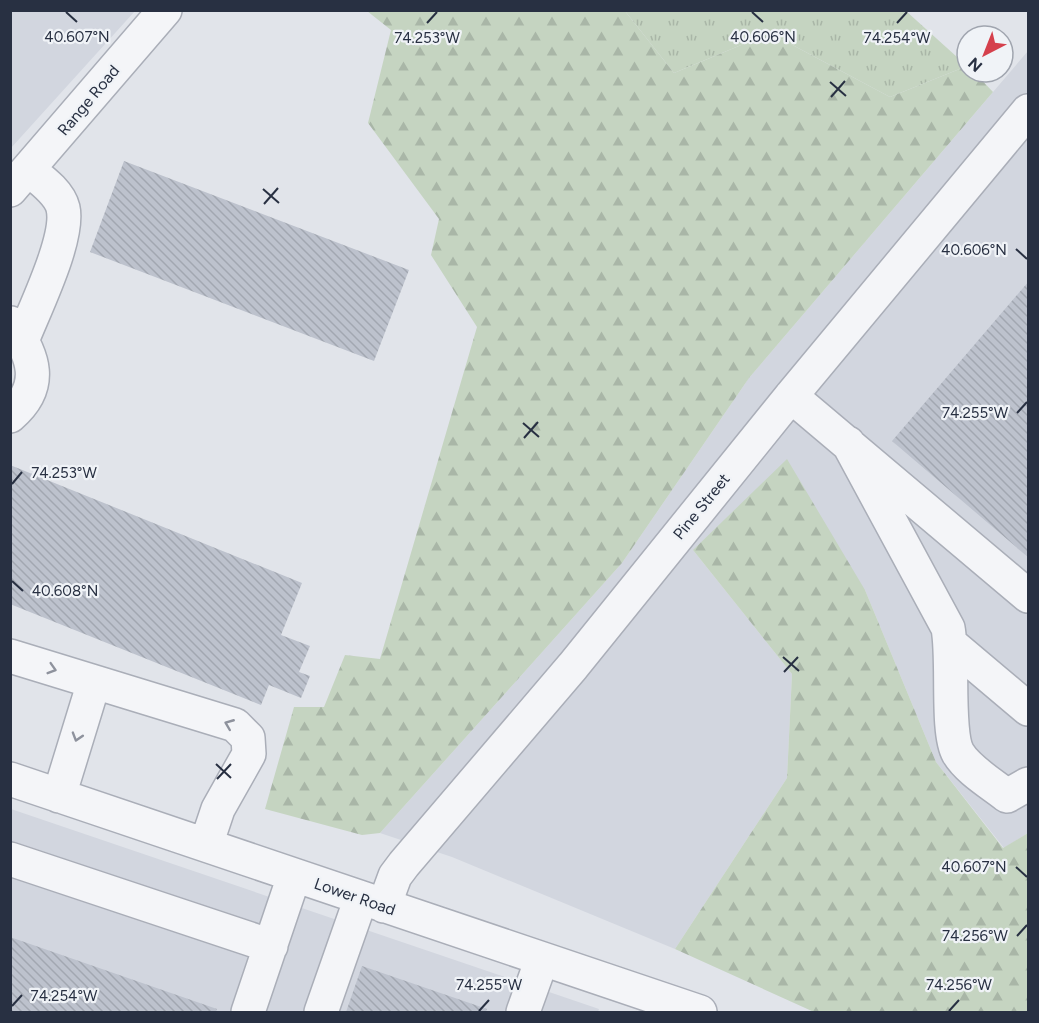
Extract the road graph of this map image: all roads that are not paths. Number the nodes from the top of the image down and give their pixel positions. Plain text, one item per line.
1 (165, 10) edge
2 (1029, 111) edge
3 (20, 180) edge
4 (16, 332) edge
5 (791, 396) junction
6 (10, 416) edge
7 (848, 443) junction
8 (1029, 596) edge
9 (951, 644) junction
10 (10, 656) edge
11 (94, 682) junction
12 (1029, 709) edge
13 (10, 779) edge
14 (1029, 784) edge
15 (59, 796) junction
16 (206, 845) junction
17 (10, 859) edge
18 (294, 876) junction
19 (372, 902) junction
20 (271, 946) junction
21 (542, 959) junction
22 (248, 1012) edge
23 (321, 1012) edge
24 (523, 1012) edge
25 (700, 1012) edge

1 - 3 street, Range Road
2 - 5 street, Pine Street
3 - 4 street
4 - 6 street
5 - 7 street
5 - 19 street, Pine Street
7 - 8 street
7 - 9 street
9 - 12 street
9 - 14 street
10 -> 11 street
11 -> 15 street
16 -> 11 street
13 - 15 street, Lower Road
15 - 16 street, Lower Road
16 - 18 street, Lower Road
17 - 20 street
18 - 19 street, Lower Road
18 - 20 street
19 - 21 street, Lower Road
19 - 23 street, Pine Street
20 - 22 street
21 - 24 street
21 - 25 street, Lower Road

